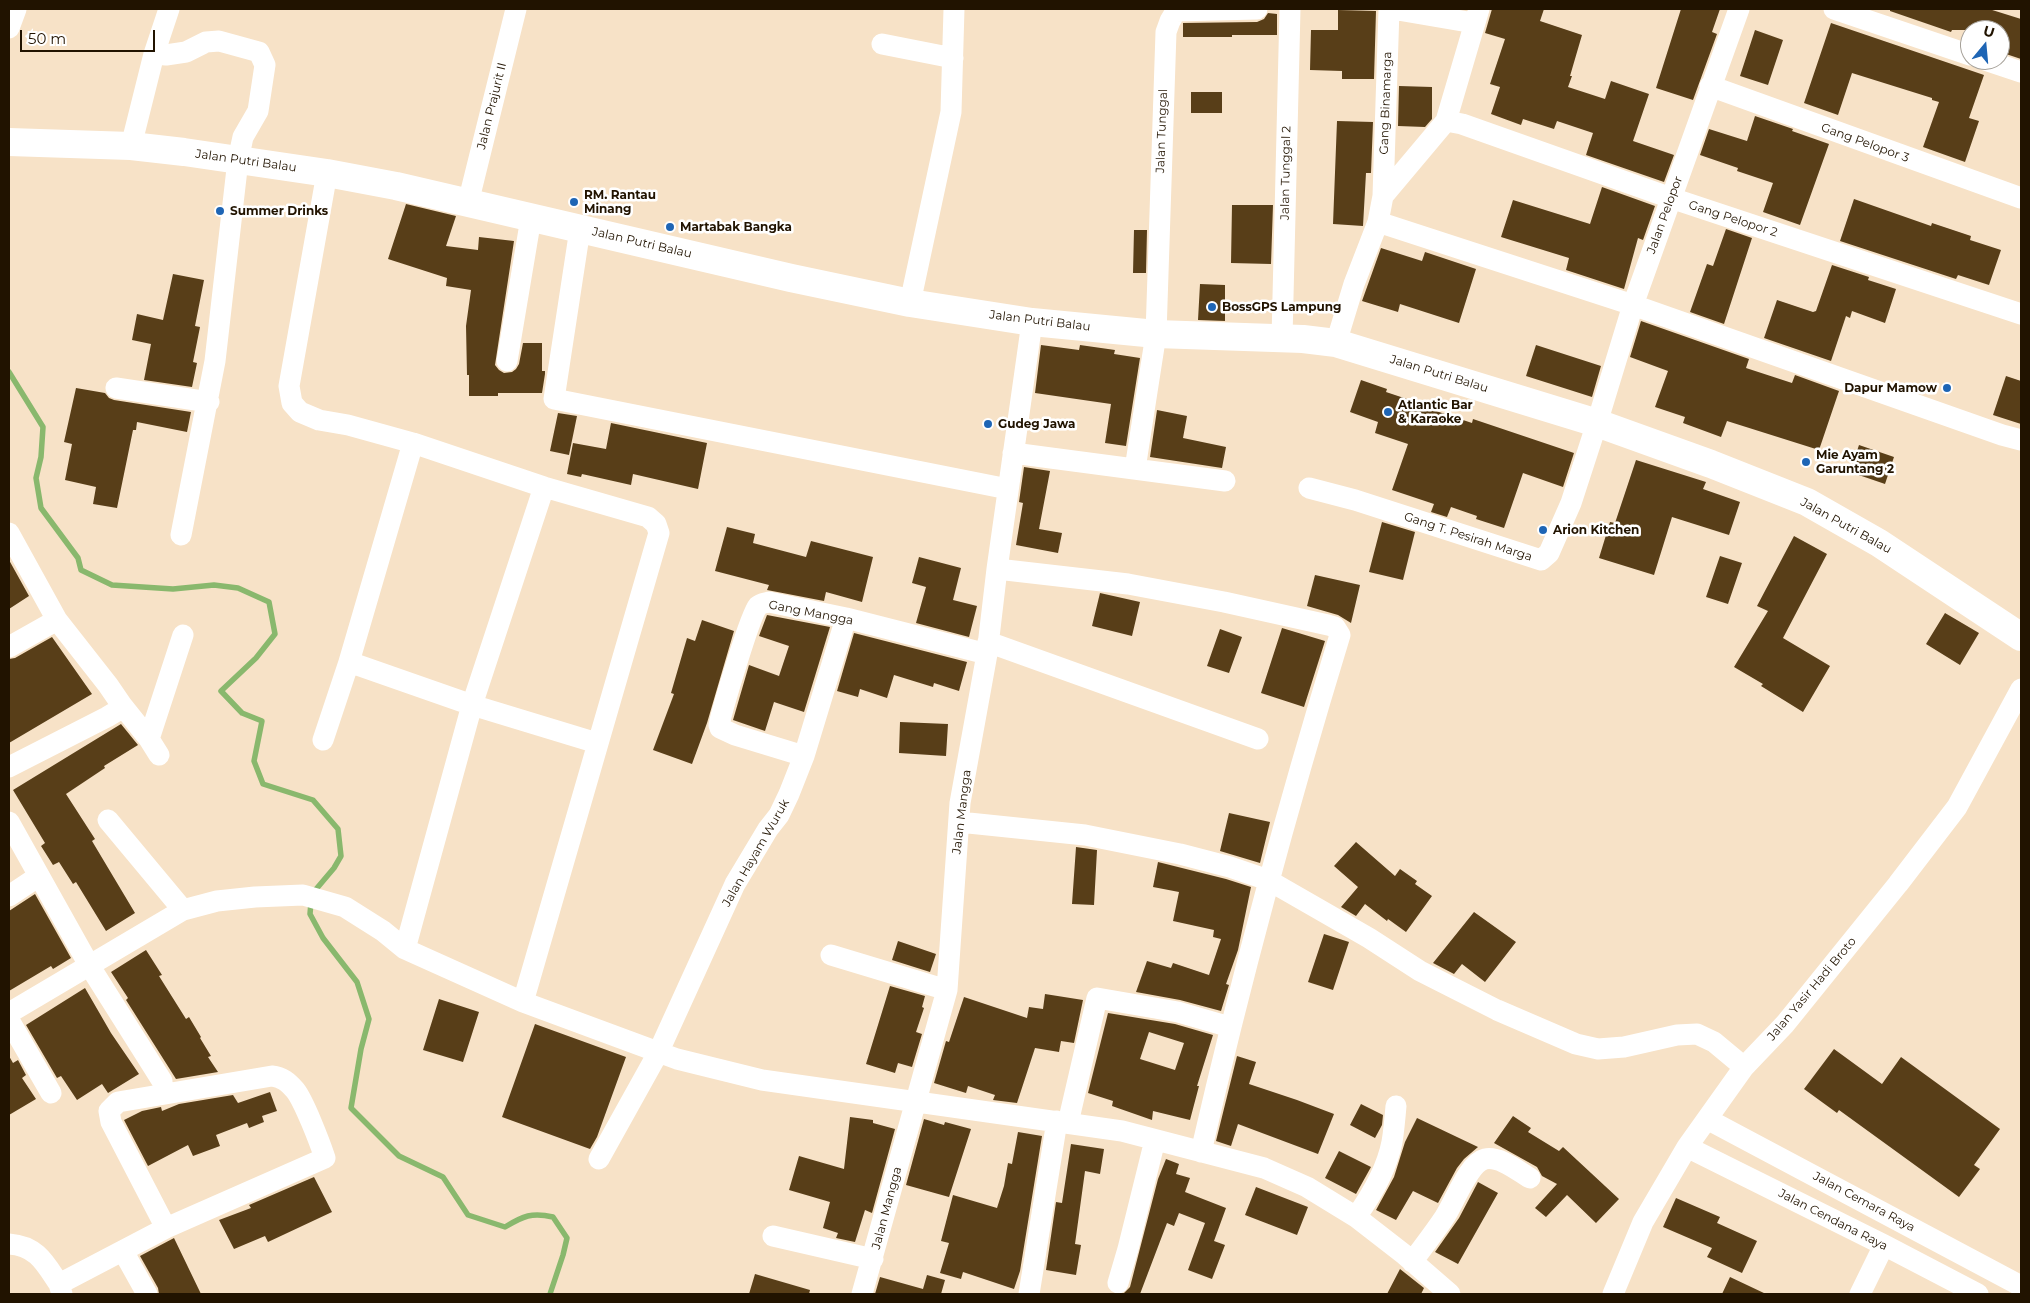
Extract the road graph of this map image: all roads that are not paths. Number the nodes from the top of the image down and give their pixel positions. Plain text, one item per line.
1 (16, 9) edge
2 (169, 9) edge
3 (516, 9) edge
4 (954, 9) edge
5 (1257, 9) edge
6 (1290, 9) edge
7 (1390, 9) edge
8 (1739, 9) edge
9 (1834, 9) edge
10 (1477, 16) edge
11 (9, 28) edge
12 (882, 44) dead end
13 (1960, 52) edge
14 (154, 54) junction
15 (953, 58) junction
16 (1710, 86) junction
17 (1446, 121) junction
18 (9, 142) edge
19 (131, 146) junction
20 (238, 160) junction
21 (328, 173) junction
22 (1383, 196) junction
23 (1671, 198) junction
24 (2021, 198) edge
25 (468, 203) junction
26 (531, 218) junction
27 (1378, 222) junction
28 (580, 229) junction
29 (910, 303) junction
30 (1633, 305) junction
31 (2021, 314) edge
32 (1032, 322) junction
33 (1156, 334) junction
34 (1282, 338) junction
35 (1336, 343) junction
36 (507, 361) dead end
37 (116, 388) dead end
38 (209, 402) junction
39 (1597, 423) junction
40 (2021, 440) edge
41 (413, 443) junction
42 (1013, 453) junction
43 (1135, 469) junction
44 (1225, 482) dead end
45 (544, 487) junction
46 (1309, 488) dead end
47 (1008, 490) junction
48 (9, 533) edge
49 (181, 535) dead end
50 (996, 569) junction
51 (846, 618) junction
52 (57, 620) junction
53 (184, 635) dead end
54 (2021, 637) edge
55 (9, 647) edge
56 (988, 648) junction
57 (349, 662) junction
58 (2021, 689) edge
59 (121, 704) junction
60 (472, 705) junction
61 (1258, 739) dead end
62 (323, 740) dead end
63 (597, 743) junction
64 (804, 756) junction
65 (9, 767) edge
66 (108, 820) dead end
67 (9, 822) edge
68 (958, 822) junction
69 (39, 876) junction
70 (1268, 880) junction
71 (9, 896) edge
72 (183, 910) junction
73 (405, 949) junction
74 (831, 954) dead end
75 (89, 965) junction
76 (947, 990) junction
77 (523, 1002) junction
78 (9, 1013) edge
79 (9, 1020) edge
80 (1230, 1027) junction
81 (658, 1053) junction
82 (1744, 1067) junction
83 (162, 1081) dead end
84 (51, 1093) dead end
85 (916, 1102) junction
86 (1396, 1106) dead end
87 (1707, 1119) junction
88 (1063, 1122) junction
89 (1154, 1140) junction
90 (1687, 1147) junction
91 (1201, 1152) junction
92 (599, 1159) dead end
93 (1530, 1178) dead end
94 (1827, 1183) junction
95 (1823, 1214) junction
96 (1356, 1217) junction
97 (166, 1228) junction
98 (773, 1236) dead end
99 (1938, 1241) junction
100 (9, 1244) edge
101 (1884, 1245) junction
102 (123, 1251) junction
103 (873, 1259) junction
104 (1412, 1262) junction
105 (1925, 1267) junction
106 (1118, 1282) dead end
107 (2021, 1286) edge
108 (61, 1289) edge
109 (147, 1294) edge
110 (862, 1294) edge
111 (1029, 1294) edge
112 (1450, 1294) edge
113 (1613, 1294) edge
114 (1860, 1294) edge
115 (1978, 1294) edge

1 - 11 street
2 - 14 street
3 - 25 street, Jalan Prajurit II
4 - 15 street
5 - 33 street, Jalan Tunggal
6 - 34 street, Jalan Tunggal 2
7 - 10 street
7 - 22 street, Gang Binamarga
8 - 16 street, Jalan Pelopor
9 - 13 street
10 - 17 street
12 - 15 street
14 - 19 street
14 - 20 street
15 - 29 street
16 - 23 street, Jalan Pelopor
16 - 24 street, Gang Pelopor 3
17 - 22 street
17 - 23 street, Gang Pelopor 2
18 - 19 main road, Jalan Putri Balau
19 - 20 main road, Jalan Putri Balau
20 - 21 main road, Jalan Putri Balau
20 - 38 street
21 - 25 main road, Jalan Putri Balau
21 - 41 street
22 - 27 street, Gang Binamarga
23 - 30 street, Jalan Pelopor
23 - 31 street, Gang Pelopor 2
25 - 26 main road, Jalan Putri Balau
26 - 28 main road, Jalan Putri Balau
26 - 36 street
27 - 30 street
27 - 35 street, Gang Binamarga
28 - 29 main road, Jalan Putri Balau
28 - 47 street
29 - 32 main road, Jalan Putri Balau
30 - 39 street, Jalan Pelopor
30 - 40 street
32 - 33 main road, Jalan Putri Balau
32 - 42 street, Jalan Mangga
33 - 34 main road, Jalan Putri Balau
33 - 43 street
34 - 35 main road, Jalan Putri Balau
35 - 39 main road, Jalan Putri Balau
37 - 38 street
38 - 49 street
39 - 46 street, Gang T. Pesirah Marga
39 - 54 main road, Jalan Putri Balau
41 - 45 street
41 - 57 street
42 - 43 street
42 - 47 street, Jalan Mangga
43 - 44 street
45 - 60 street
45 - 63 street
47 - 50 street, Jalan Mangga
48 - 52 street
50 - 56 street, Jalan Mangga
50 - 70 street
51 - 56 street, Gang Mangga
51 - 64 street, Jalan Hayam Wuruk
51 - 64 street, Gang Mangga
52 - 55 street
52 - 59 street
53 - 59 street
56 - 61 street, Gang Mangga
56 - 68 street, Jalan Mangga
57 - 60 street
57 - 62 street
58 - 82 street, Jalan Yasir Hadi Broto
59 - 65 street
60 - 63 street
60 - 73 street
63 - 77 street
64 - 81 street, Jalan Hayam Wuruk
66 - 72 street
67 - 69 street
68 - 70 street
68 - 76 street, Jalan Mangga
69 - 71 street
69 - 75 street
70 - 80 street
70 - 82 street
72 - 73 street
72 - 75 street
73 - 77 street
74 - 76 street
75 - 78 street
75 - 83 street
76 - 85 street, Jalan Mangga
77 - 81 street
79 - 84 street
80 - 88 street
80 - 91 street
81 - 85 street
81 - 92 street, Jalan Hayam Wuruk
82 - 87 street, Jalan Yasir Hadi Broto
85 - 88 street
85 - 103 street, Jalan Mangga
86 - 96 street
87 - 90 street, Jalan Yasir Hadi Broto
87 - 94 street, Jalan Cemara Raya
88 - 89 street
88 - 111 street
89 - 91 street
89 - 106 street
90 - 95 street, Jalan Cendana Raya
90 - 113 street, Jalan Yasir Hadi Broto
91 - 96 street
93 - 104 street
94 - 95 street
94 - 99 street, Jalan Cemara Raya
95 - 101 street, Jalan Cendana Raya
96 - 104 street
97 - 97 street
97 - 102 street
98 - 103 street
99 - 105 street
99 - 107 street, Jalan Cemara Raya
100 - 108 street
101 - 105 street, Jalan Cendana Raya
101 - 114 street
102 - 108 street
102 - 109 street
103 - 110 street, Jalan Mangga
104 - 112 street
105 - 115 street, Jalan Cendana Raya

